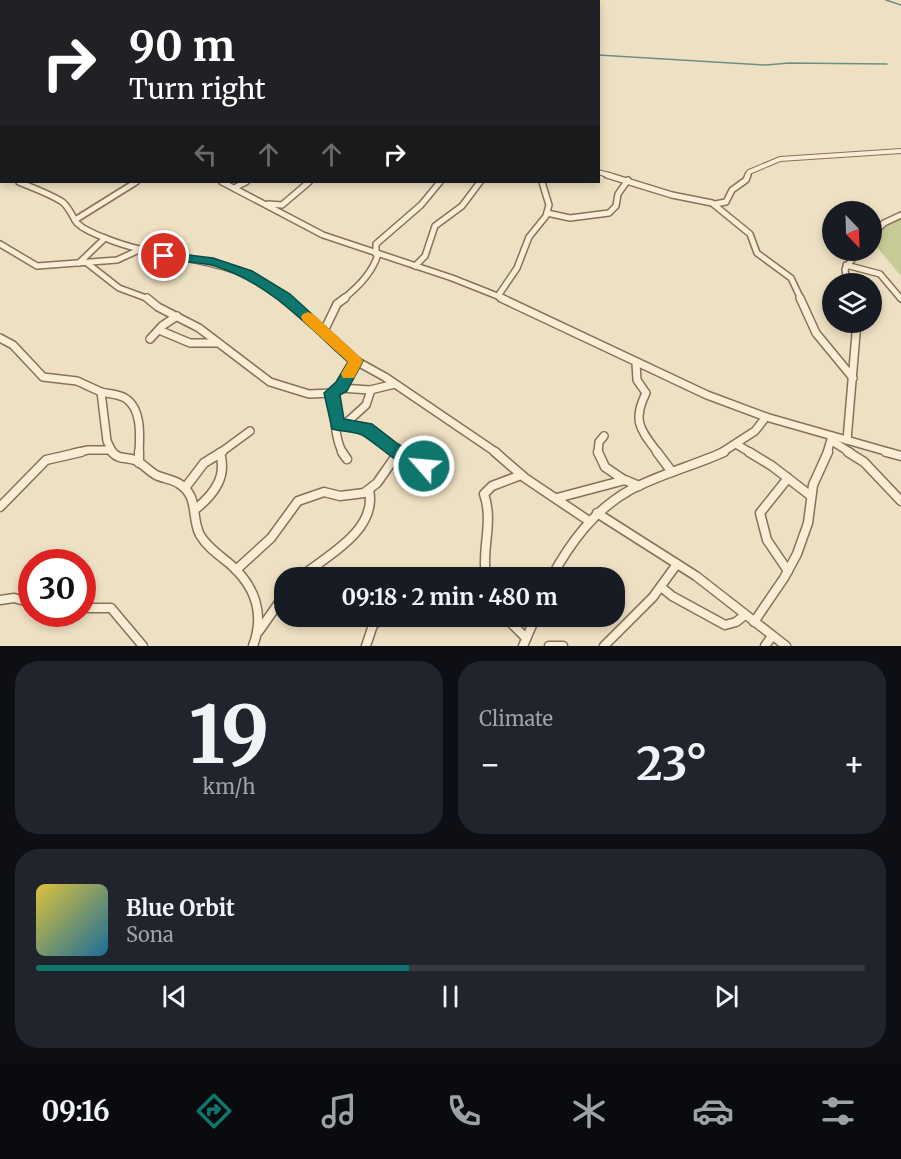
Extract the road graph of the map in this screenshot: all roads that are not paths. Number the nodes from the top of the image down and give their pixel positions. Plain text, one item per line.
1 (901, 151) edge
2 (600, 173) edge
3 (628, 180) junction
4 (21, 183) edge
5 (134, 183) edge
6 (225, 183) edge
7 (244, 183) edge
8 (308, 183) edge
9 (439, 183) edge
10 (479, 183) edge
11 (542, 183) edge
12 (236, 187) junction
13 (264, 204) junction
14 (714, 204) junction
15 (547, 213) junction
16 (901, 215) edge
17 (75, 220) junction
18 (882, 225) edge
19 (105, 238) junction
20 (0, 243) edge
21 (139, 250) junction
22 (377, 254) junction
23 (849, 261) edge
24 (78, 263) junction
25 (87, 263) junction
26 (846, 265) junction
27 (416, 267) junction
28 (844, 273) edge
29 (498, 296) junction
30 (901, 298) edge
31 (177, 316) junction
32 (159, 330) junction
33 (324, 331) junction
34 (858, 333) edge
35 (0, 338) edge
36 (150, 339) dead end
37 (216, 343) junction
38 (356, 361) junction
39 (636, 363) junction
40 (853, 378) junction
41 (395, 384) junction
42 (340, 388) junction
43 (371, 390) junction
44 (101, 392) junction
45 (332, 393) junction
46 (766, 417) junction
47 (341, 424) junction
48 (249, 431) dead end
49 (604, 436) dead end
50 (832, 438) junction
51 (847, 440) junction
52 (736, 444) junction
53 (111, 450) junction
54 (220, 453) junction
55 (398, 453) junction
56 (901, 456) edge
57 (347, 459) dead end
58 (139, 463) junction
59 (424, 466) dead end
60 (672, 472) junction
61 (521, 475) junction
62 (788, 478) junction
63 (624, 480) junction
64 (639, 486) junction
65 (185, 488) junction
66 (369, 490) junction
67 (811, 496) junction
68 (555, 498) junction
69 (901, 501) edge
70 (0, 507) edge
71 (197, 508) junction
72 (597, 513) junction
73 (589, 521) junction
74 (677, 564) junction
75 (313, 567) edge
76 (484, 567) edge
77 (556, 567) edge
78 (236, 570) junction
79 (788, 571) junction
80 (661, 587) junction
81 (18, 599) edge
82 (0, 600) edge
83 (96, 608) edge
84 (274, 610) edge
85 (745, 615) junction
86 (754, 622) junction
87 (372, 627) edge
88 (513, 627) edge
89 (531, 627) edge
90 (259, 631) junction
91 (772, 636) junction
92 (525, 642) edge
93 (143, 646) edge
94 (253, 646) edge
95 (366, 646) edge
96 (549, 646) edge
97 (563, 646) edge
98 (604, 646) edge
99 (765, 646) edge
100 (786, 646) edge

1 - 14 street
2 - 3 street
3 - 14 street
3 - 15 street
4 - 17 street
5 - 17 street
6 - 12 street
7 - 12 street
8 - 13 street
9 - 22 street
10 - 27 street
11 - 15 street
12 - 13 street
13 - 22 street
14 - 40 street
15 - 29 street
16 - 18 street
17 - 19 street
19 - 21 street
19 - 24 street
20 - 24 street
21 - 25 street
21 - 33 street
22 - 27 street
22 - 33 street
23 - 26 street
24 - 25 street
25 - 31 street
26 - 28 street
26 - 30 street
27 - 29 street
29 - 39 street
31 - 32 street
31 - 37 street
32 - 36 street
32 - 37 street
33 - 38 street
34 - 40 street
35 - 44 street
37 - 45 street
38 - 41 street
38 - 42 street
39 - 46 street
39 - 60 street
40 - 51 street
41 - 43 street
41 - 61 street
42 - 43 street
42 - 45 street
43 - 47 street
44 - 53 street
44 - 58 street
45 - 47 street
46 - 50 street
46 - 52 street
47 - 55 street
47 - 57 street
48 - 54 street
49 - 63 street
50 - 51 street
50 - 67 street
50 - 69 street
51 - 56 street
52 - 60 street
52 - 62 street
53 - 58 street
53 - 70 street
54 - 65 street
54 - 71 street
55 - 59 street
55 - 66 street
58 - 65 street
60 - 64 street
61 - 68 street
61 - 76 street
62 - 67 street
62 - 79 street
63 - 64 street
63 - 68 street
64 - 72 street
65 - 71 street
66 - 75 street
66 - 78 street
67 - 79 street
68 - 73 street
71 - 78 street
72 - 73 street
72 - 74 street
73 - 77 street
74 - 80 street
74 - 85 street
78 - 90 street
79 - 86 street
80 - 85 street
80 - 98 street
81 - 82 street
83 - 93 street
84 - 90 street
85 - 86 street
86 - 91 street
87 - 95 street
88 - 92 street
89 - 92 street
90 - 94 street
91 - 99 street
91 - 100 street
96 - 97 street

